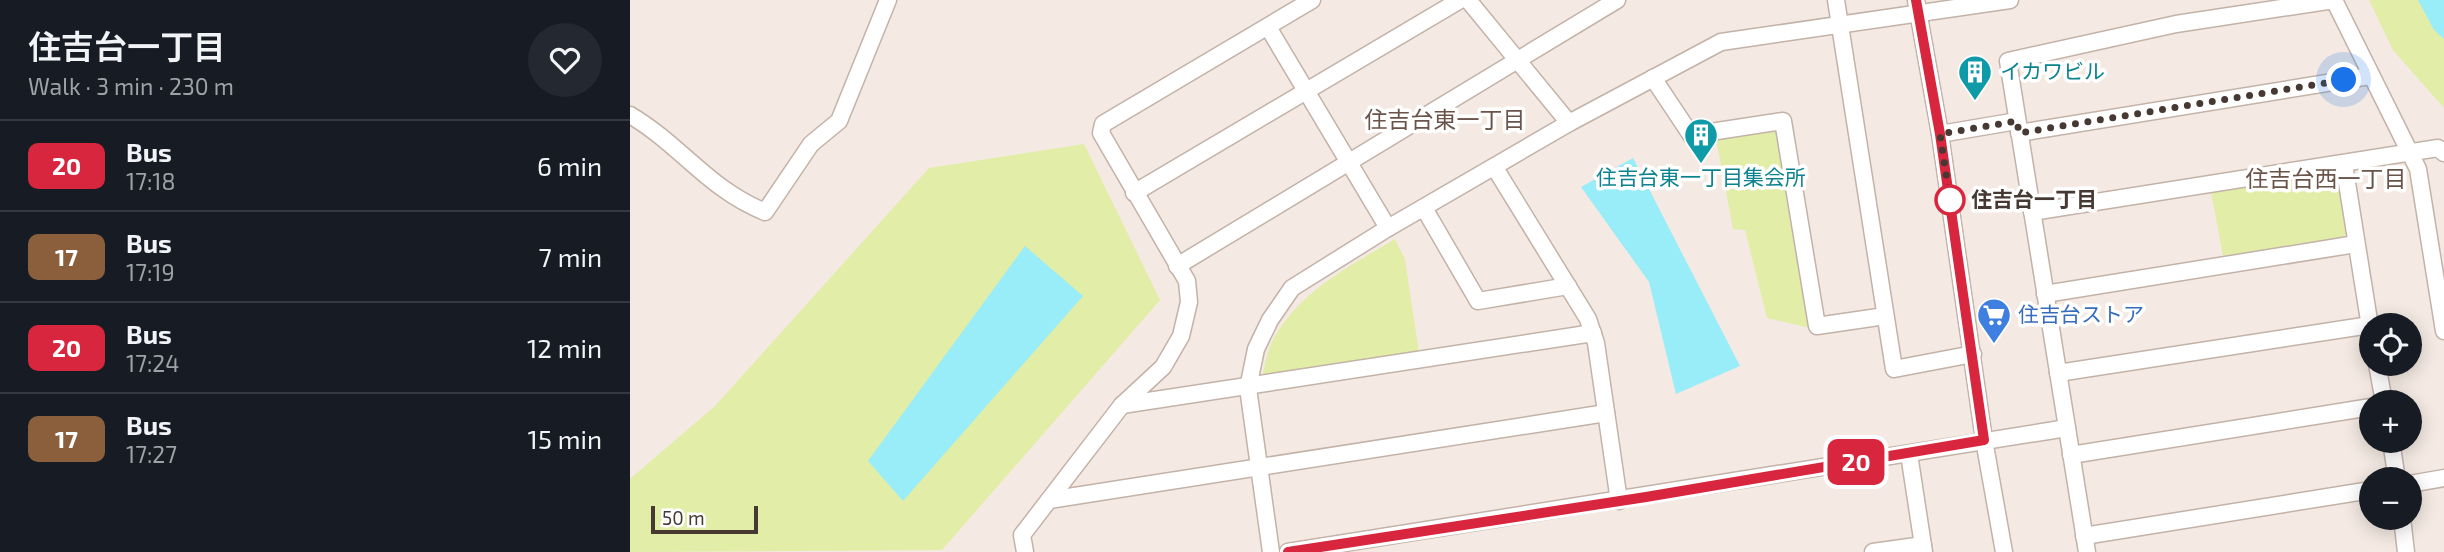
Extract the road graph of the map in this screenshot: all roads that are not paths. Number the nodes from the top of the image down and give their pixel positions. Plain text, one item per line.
1 (888, 0) edge
2 (1312, 0) edge
3 (1460, 0) edge
4 (1468, 0) edge
5 (1617, 0) edge
6 (1836, 0) edge
7 (2334, 0) edge
8 (2001, 1) edge
9 (1918, 6) edge
10 (1841, 25) junction
11 (1268, 27) junction
12 (1518, 59) junction
13 (2370, 76) junction
14 (1653, 78) junction
15 (1305, 93) junction
16 (630, 116) edge
17 (1569, 123) junction
18 (2018, 127) junction
19 (1940, 134) junction
20 (2411, 152) junction
21 (2444, 153) edge
22 (1347, 163) junction
23 (2344, 164) junction
24 (1494, 169) junction
25 (1134, 193) junction
26 (1424, 208) junction
27 (2032, 212) junction
28 (1388, 228) junction
29 (2356, 244) junction
30 (1177, 266) junction
31 (1567, 286) junction
32 (2045, 294) junction
33 (2368, 313) edge
34 (2443, 314) edge
35 (1885, 316) junction
36 (2359, 331) edge
37 (2444, 331) edge
38 (1593, 333) junction
39 (1973, 354) junction
40 (2058, 373) junction
41 (1248, 387) junction
42 (1122, 405) junction
43 (2359, 409) edge
44 (1606, 413) junction
45 (2067, 428) junction
46 (1984, 440) junction
47 (1909, 454) junction
48 (2071, 455) junction
49 (1259, 467) junction
50 (2444, 478) edge
51 (2422, 482) edge
52 (2359, 492) edge
53 (1049, 500) junction
54 (1619, 501) junction
55 (2403, 530) edge
56 (2085, 544) edge
57 (1923, 548) edge
58 (1025, 552) edge
59 (1271, 552) edge
60 (1288, 552) edge
61 (1872, 552) edge
62 (2004, 552) edge
63 (2406, 552) edge

1 - 16 street
2 - 11 street
3 - 15 street
4 - 12 street
5 - 12 street
6 - 10 street
7 - 13 street
7 - 18 street
8 - 9 street
9 - 10 street
9 - 19 street
10 - 14 street
10 - 35 street
11 - 15 street
11 - 25 street
12 - 17 street
12 - 22 street
13 - 18 street
13 - 20 street
14 - 17 street
14 - 35 street
15 - 22 street
15 - 25 street
17 - 24 street
18 - 19 street
18 - 27 street
19 - 39 street
20 - 21 street
20 - 23 street
20 - 34 street
22 - 28 street
22 - 30 street
23 - 27 street
23 - 29 street
24 - 26 street
24 - 31 street
25 - 30 street
26 - 28 street
26 - 31 street
27 - 32 street
28 - 41 street
29 - 32 street
29 - 33 street
30 - 42 street
31 - 38 street
32 - 40 street
34 - 37 street
35 - 39 street
36 - 40 street
38 - 41 street
38 - 44 street
39 - 46 street
40 - 45 street
41 - 42 street
41 - 49 street
42 - 53 street
43 - 48 street
44 - 49 street
44 - 54 street
45 - 46 street
45 - 48 street
46 - 47 street
46 - 62 street
47 - 54 street
47 - 57 street
48 - 56 street
49 - 53 street
49 - 59 street
50 - 51 street
52 - 56 street
53 - 58 street
54 - 60 street
55 - 63 street
57 - 61 street

